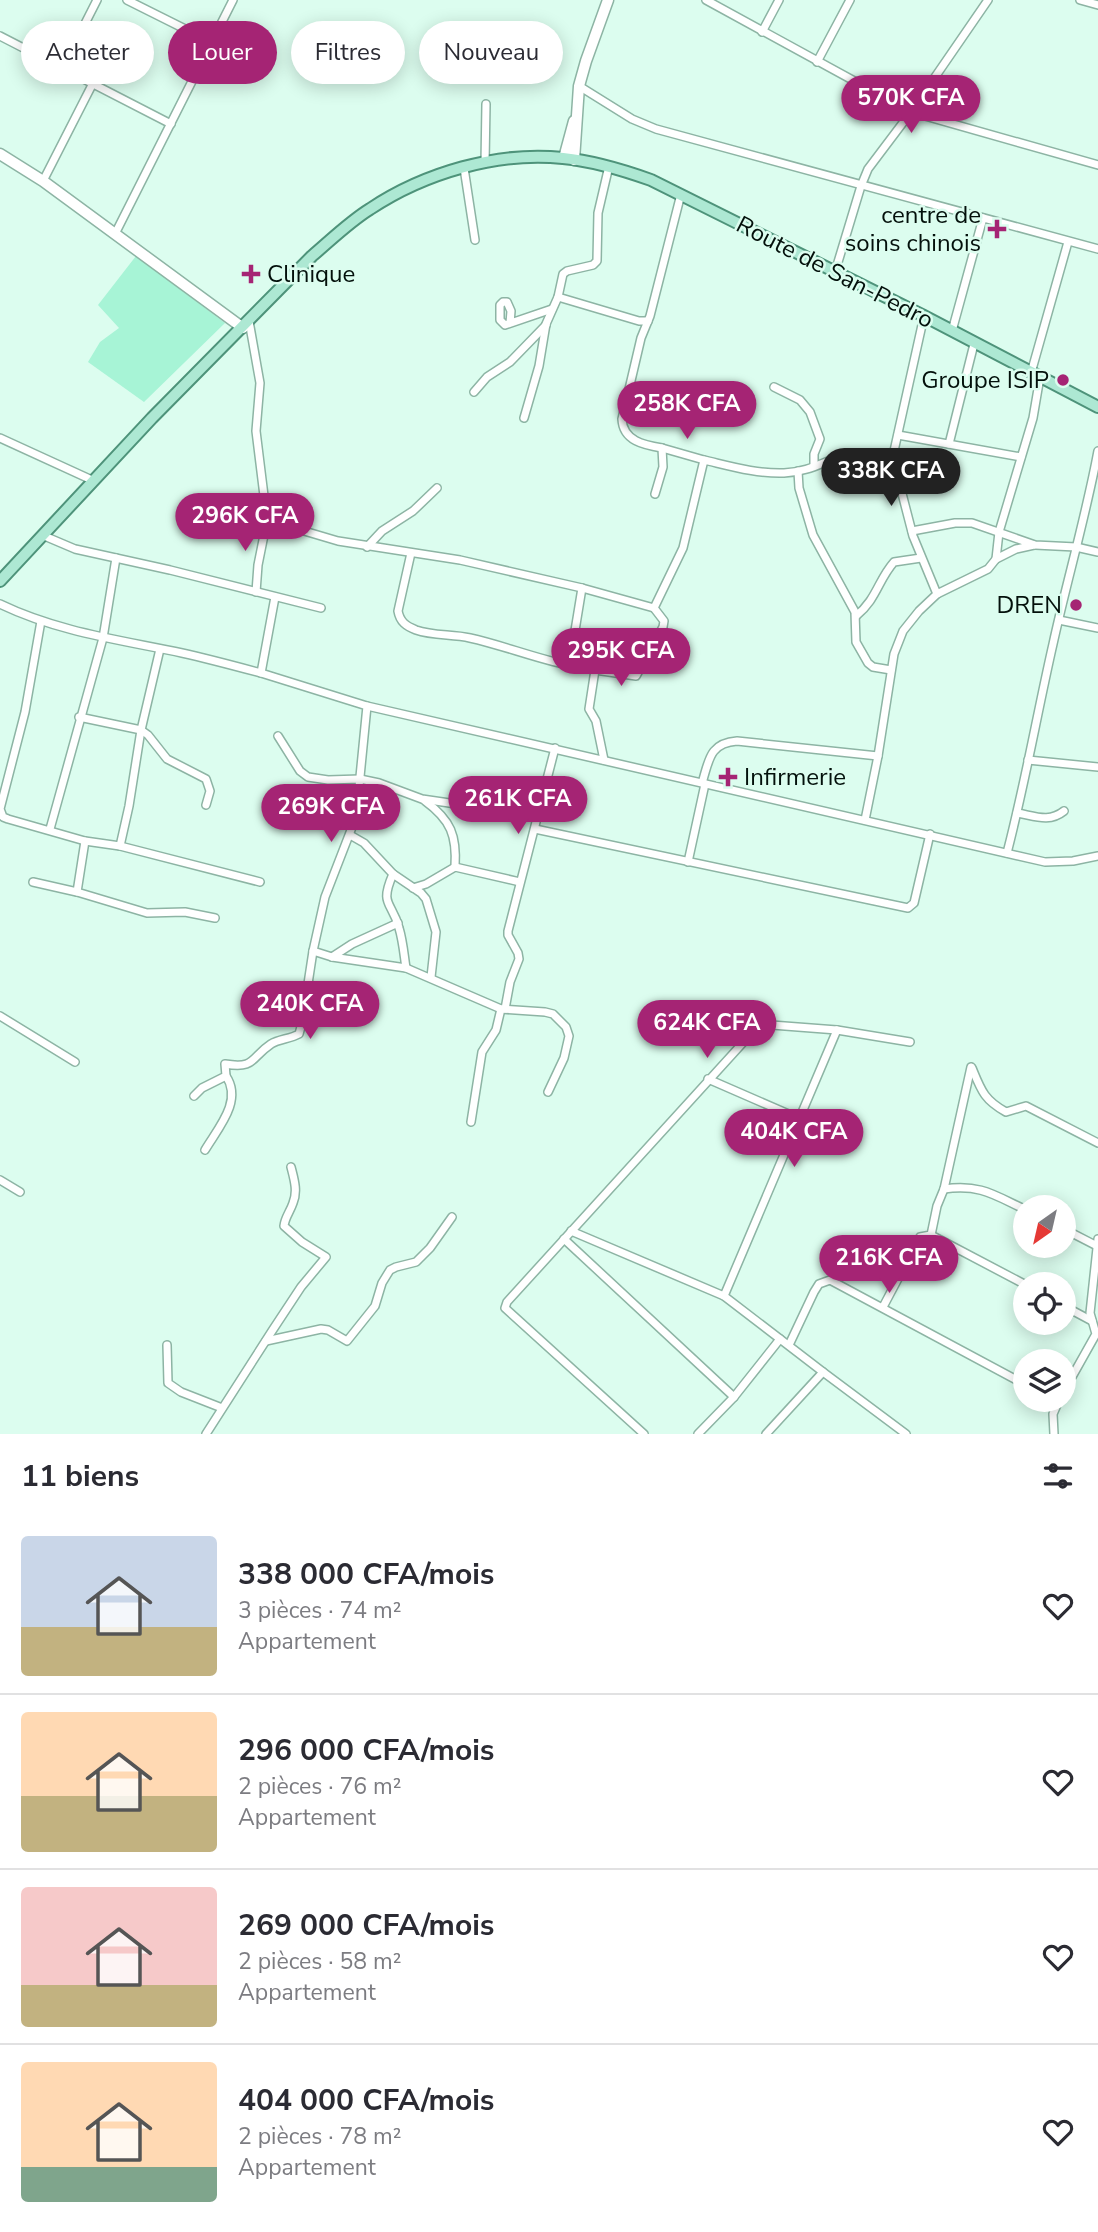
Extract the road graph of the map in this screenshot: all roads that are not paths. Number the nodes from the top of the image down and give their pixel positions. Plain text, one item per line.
1 (97, 0) edge
2 (128, 0) edge
3 (233, 0) edge
4 (608, 0) edge
5 (706, 0) edge
6 (779, 0) edge
7 (850, 0) edge
8 (988, 0) edge
9 (1080, 0) edge
10 (1098, 5) edge
11 (86, 21) edge
12 (169, 21) edge
13 (222, 21) edge
14 (762, 32) junction
15 (0, 36) edge
16 (21, 47) edge
17 (817, 62) junction
18 (191, 84) edge
19 (92, 85) joint
20 (579, 86) junction
21 (486, 104) dead end
22 (911, 112) junction
23 (171, 124) junction
24 (0, 154) edge
25 (569, 159) junction
26 (485, 163) junction
27 (1098, 165) edge
28 (608, 166) junction
29 (464, 168) junction
30 (43, 181) junction
31 (860, 186) junction
32 (681, 194) junction
33 (983, 218) junction
34 (116, 234) junction
35 (475, 240) dead end
36 (1068, 242) junction
37 (1098, 249) edge
38 (835, 272) junction
39 (558, 297) junction
40 (552, 309) junction
41 (924, 316) junction
42 (648, 321) junction
43 (510, 323) dead end
44 (546, 324) junction
45 (246, 325) junction
46 (952, 331) junction
47 (974, 344) junction
48 (1036, 375) junction
49 (774, 387) dead end
50 (474, 392) dead end
51 (1098, 407) edge
52 (524, 418) dead end
53 (898, 435) junction
54 (0, 438) edge
55 (948, 444) junction
56 (662, 448) junction
57 (894, 451) junction
58 (1098, 452) edge
59 (1021, 457) junction
60 (704, 460) junction
61 (882, 463) junction
62 (814, 465) junction
63 (798, 471) junction
64 (898, 478) junction
65 (94, 481) junction
66 (437, 488) dead end
67 (655, 494) dead end
68 (267, 520) junction
69 (912, 531) junction
70 (999, 532) junction
71 (42, 536) junction
72 (1035, 545) junction
73 (367, 547) junction
74 (1076, 547) junction
75 (1098, 552) edge
76 (411, 553) junction
77 (116, 558) junction
78 (921, 558) junction
79 (996, 559) junction
80 (0, 581) edge
81 (582, 588) junction
82 (256, 592) junction
83 (937, 594) junction
84 (275, 597) junction
85 (0, 604) edge
86 (321, 608) dead end
87 (654, 608) junction
88 (856, 616) junction
89 (1059, 620) junction
90 (41, 621) junction
91 (1098, 628) edge
92 (103, 638) junction
93 (160, 649) junction
94 (569, 667) junction
95 (595, 670) junction
96 (891, 670) junction
97 (261, 673) junction
98 (367, 706) junction
99 (79, 717) junction
100 (141, 730) junction
101 (278, 736) dead end
102 (555, 748) junction
103 (878, 756) junction
104 (604, 760) junction
105 (1028, 760) junction
106 (1098, 767) edge
107 (360, 779) junction
108 (703, 784) junction
109 (422, 799) junction
110 (206, 806) dead end
111 (1064, 811) dead end
112 (1017, 813) junction
113 (538, 816) junction
114 (864, 820) junction
115 (50, 829) junction
116 (534, 829) junction
117 (930, 834) junction
118 (350, 835) junction
119 (85, 841) junction
120 (120, 846) junction
121 (1007, 853) junction
122 (1098, 856) edge
123 (688, 862) junction
124 (455, 867) junction
125 (393, 874) junction
126 (33, 882) dead end
127 (260, 882) dead end
128 (520, 882) junction
129 (413, 888) junction
130 (78, 892) junction
131 (215, 918) dead end
132 (398, 923) junction
133 (313, 951) junction
134 (332, 957) junction
135 (406, 968) junction
136 (431, 977) junction
137 (309, 981) junction
138 (318, 1009) dead end
139 (503, 1009) junction
140 (0, 1016) edge
141 (837, 1030) junction
142 (910, 1042) dead end
143 (75, 1062) dead end
144 (226, 1076) junction
145 (708, 1079) junction
146 (548, 1092) dead end
147 (194, 1096) dead end
148 (800, 1119) junction
149 (471, 1122) dead end
150 (1098, 1143) edge
151 (205, 1150) dead end
152 (291, 1167) dead end
153 (0, 1180) edge
154 (944, 1189) junction
155 (20, 1192) dead end
156 (1013, 1204) edge
157 (452, 1217) dead end
158 (571, 1231) junction
159 (931, 1235) junction
160 (1076, 1235) edge
161 (564, 1239) junction
162 (1098, 1239) edge
163 (1097, 1246) edge
164 (1013, 1278) edge
165 (724, 1296) junction
166 (883, 1307) junction
167 (1076, 1312) edge
168 (1093, 1321) junction
169 (780, 1339) junction
170 (266, 1341) junction
171 (167, 1345) dead end
172 (789, 1345) junction
173 (1076, 1370) edge
174 (823, 1372) junction
175 (1013, 1378) edge
176 (734, 1397) junction
177 (222, 1408) junction
178 (1053, 1412) edge
179 (770, 1433) edge
180 (206, 1434) edge
181 (644, 1434) edge
182 (698, 1434) edge
183 (906, 1434) edge
184 (1054, 1434) edge

1 - 11 street
2 - 12 street
3 - 13 street
4 - 20 street
5 - 14 street
6 - 14 street
7 - 17 street
8 - 22 street
9 - 10 street
14 - 17 street
15 - 16 street
17 - 22 street
18 - 23 street
19 - 23 street
19 - 30 street
20 - 25 street
20 - 31 street
21 - 26 street
22 - 27 street
22 - 31 street
23 - 34 street
24 - 30 street
25 - 26 main road, Route de San-Pedro
25 - 28 main road, Route de San-Pedro
26 - 29 main road, Route de San-Pedro
28 - 32 main road, Route de San-Pedro
28 - 39 street
29 - 35 street
29 - 45 main road, Route de San-Pedro
30 - 34 street
31 - 33 street
31 - 38 street
32 - 38 main road, Route de San-Pedro
32 - 42 street
33 - 36 street
33 - 46 street
34 - 45 street
36 - 37 street
36 - 48 street
38 - 41 main road, Route de San-Pedro
39 - 40 street
39 - 42 street
40 - 43 street
40 - 44 street
41 - 46 main road, Route de San-Pedro
41 - 53 street
42 - 56 street
44 - 50 street
44 - 52 street
45 - 65 main road, Route de San-Pedro
45 - 68 street
46 - 47 main road, Route de San-Pedro
47 - 48 main road, Route de San-Pedro
47 - 55 street
48 - 51 main road, Route de San-Pedro
48 - 59 street
49 - 62 street
53 - 55 street
53 - 57 street
54 - 65 street
55 - 59 street
56 - 60 street
56 - 67 street
57 - 61 street
57 - 64 street
58 - 74 street
59 - 70 street
60 - 63 street
60 - 87 street
61 - 62 street
61 - 64 street
62 - 63 street
63 - 88 street
64 - 69 street
65 - 71 main road, Route de San-Pedro
66 - 73 street
68 - 73 street
68 - 82 street
69 - 70 street
69 - 78 street
70 - 72 street
70 - 79 street
71 - 77 street
71 - 80 main road, Route de San-Pedro
72 - 74 street
72 - 79 street
73 - 76 street
74 - 75 street
74 - 89 street
76 - 81 street
76 - 94 street
77 - 82 street
77 - 92 street
78 - 83 street
78 - 88 street
79 - 83 street
81 - 87 street
81 - 94 street
82 - 84 street
83 - 96 street
84 - 86 street
84 - 97 street
85 - 90 street
87 - 95 street
88 - 96 street
89 - 91 street
89 - 105 street
90 - 92 street
90 - 115 street
92 - 93 street
92 - 99 street
93 - 97 street
93 - 100 street
94 - 95 street
95 - 104 street
96 - 103 street
97 - 98 street
98 - 102 street
98 - 107 street
99 - 100 street
99 - 115 street
100 - 110 street
100 - 120 street
101 - 107 street
102 - 104 street
102 - 113 street
103 - 108 street
103 - 114 street
104 - 108 street
105 - 106 street
105 - 112 street
107 - 109 street
107 - 118 street
108 - 114 street
108 - 123 street
109 - 113 street
109 - 124 street
111 - 112 street
112 - 121 street
113 - 116 street
114 - 117 street
115 - 119 street
116 - 123 street
116 - 128 street
117 - 121 street
117 - 123 street
118 - 125 street
118 - 133 street
119 - 120 street
119 - 130 street
120 - 127 street
121 - 122 street
124 - 128 street
124 - 129 street
125 - 129 street
125 - 132 street
126 - 130 street
128 - 139 street
129 - 136 street
130 - 131 street
132 - 134 street
132 - 135 street
133 - 134 street
133 - 137 street
134 - 135 street
135 - 136 street
136 - 139 street
137 - 138 street
137 - 144 street
139 - 146 street
139 - 149 street
140 - 143 street
141 - 142 street
141 - 145 street
141 - 148 street
144 - 147 street
144 - 151 street
145 - 148 street
145 - 158 street
148 - 165 street
150 - 154 street
152 - 170 street
153 - 155 street
154 - 156 street
154 - 159 street
157 - 170 street
158 - 161 street
158 - 165 street
159 - 164 street
159 - 166 street
160 - 163 street
161 - 176 street
161 - 181 street
162 - 163 street
163 - 168 street
165 - 169 street
166 - 172 street
166 - 175 street
167 - 168 street
168 - 173 street
169 - 172 street
169 - 176 street
170 - 177 street
171 - 177 street
172 - 174 street
174 - 179 street
174 - 183 street
176 - 182 street
177 - 180 street
178 - 184 street

